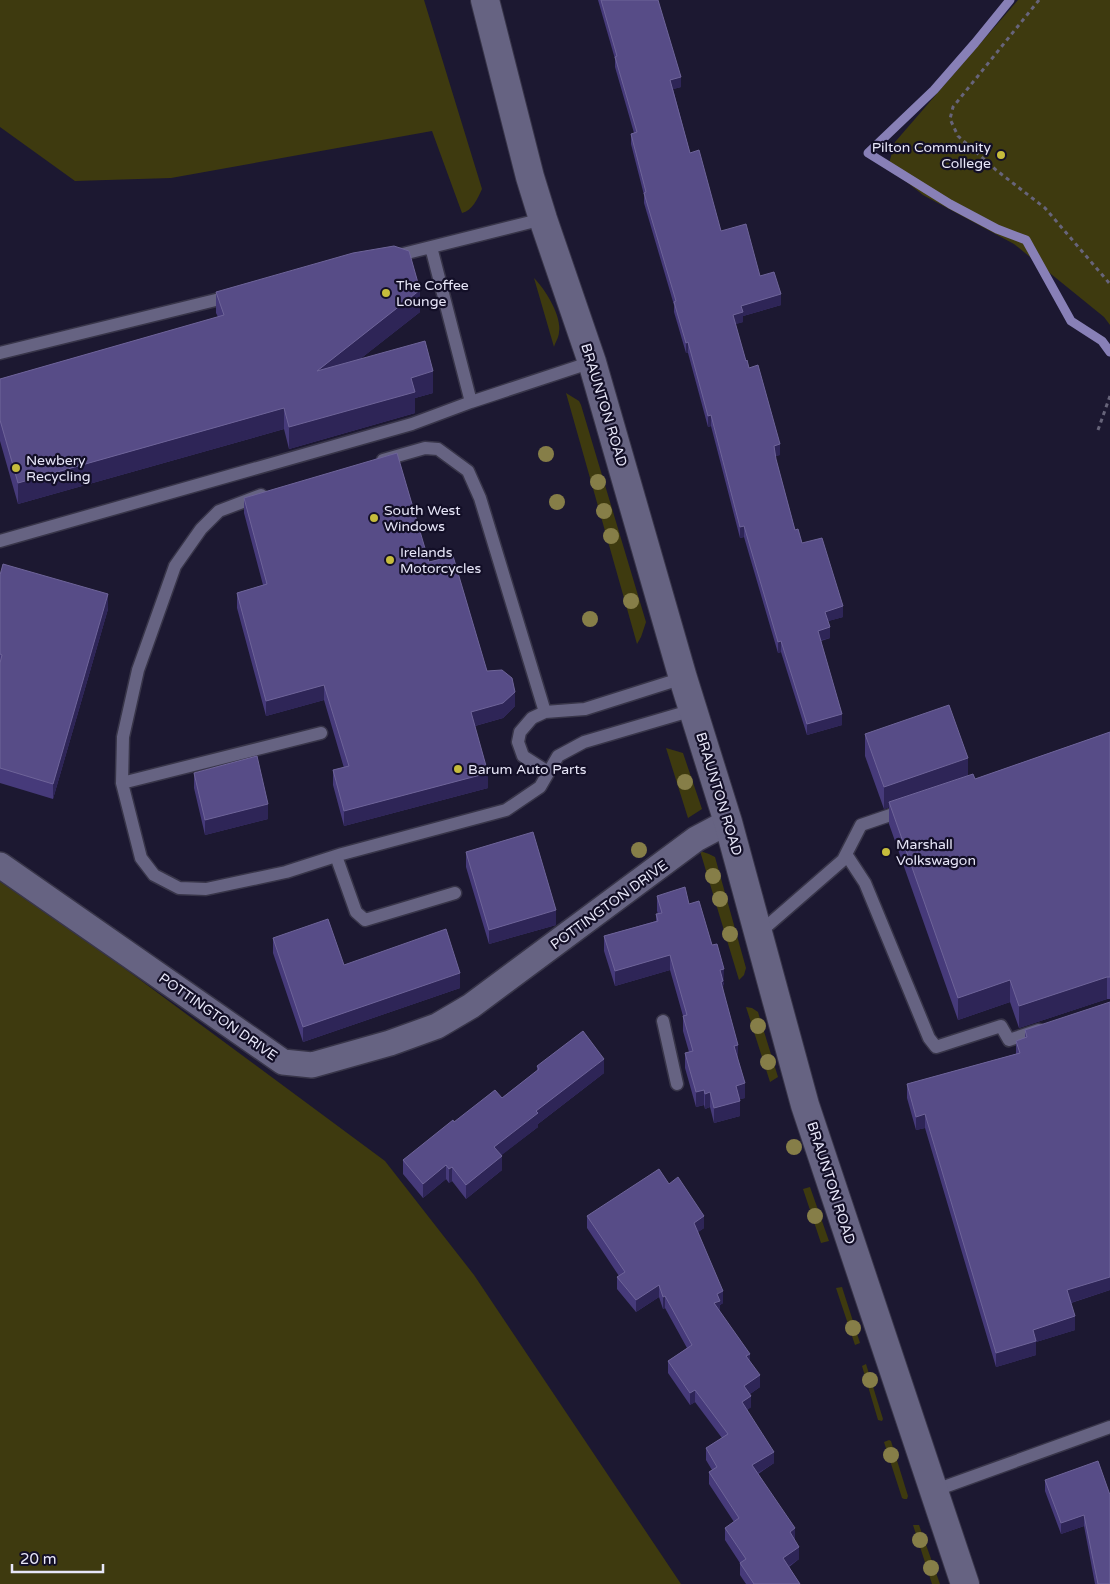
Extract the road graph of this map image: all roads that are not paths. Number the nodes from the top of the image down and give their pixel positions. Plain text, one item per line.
1 (490, 1) edge
2 (543, 219) junction
3 (431, 247) junction
4 (385, 258) edge
5 (242, 294) edge
6 (0, 353) edge
7 (592, 362) junction
8 (471, 402) junction
9 (368, 464) edge
10 (273, 490) edge
11 (0, 541) edge
12 (683, 678) junction
13 (693, 710) junction
14 (545, 712) junction
15 (321, 733) dead end
16 (548, 772) junction
17 (122, 783) junction
18 (914, 807) edge
19 (728, 822) junction
20 (846, 854) junction
21 (336, 856) junction
22 (0, 865) edge
23 (455, 893) dead end
24 (759, 934) junction
25 (663, 1021) dead end
26 (1055, 1025) edge
27 (678, 1084) dead end
28 (1110, 1427) edge
29 (933, 1491) junction
30 (965, 1584) edge

1 - 2 main road, BRAUNTON ROAD
2 - 3 lane
2 - 7 main road, BRAUNTON ROAD
3 - 4 lane
3 - 8 lane
5 - 6 lane
7 - 8 lane
7 - 12 main road, BRAUNTON ROAD
8 - 11 lane
9 - 14 lane
10 - 17 lane
12 - 13 main road, BRAUNTON ROAD
12 - 14 lane
13 - 16 lane
13 - 19 main road, BRAUNTON ROAD
14 - 16 lane
15 - 17 lane
16 - 21 lane
17 - 21 lane
18 - 20 lane
19 - 22 street, POTTINGTON DRIVE
19 - 24 main road, BRAUNTON ROAD
20 - 24 lane
20 - 26 lane
21 - 23 lane
24 - 29 main road, BRAUNTON ROAD
25 - 27 lane
28 - 29 lane
29 - 30 main road, BRAUNTON ROAD

